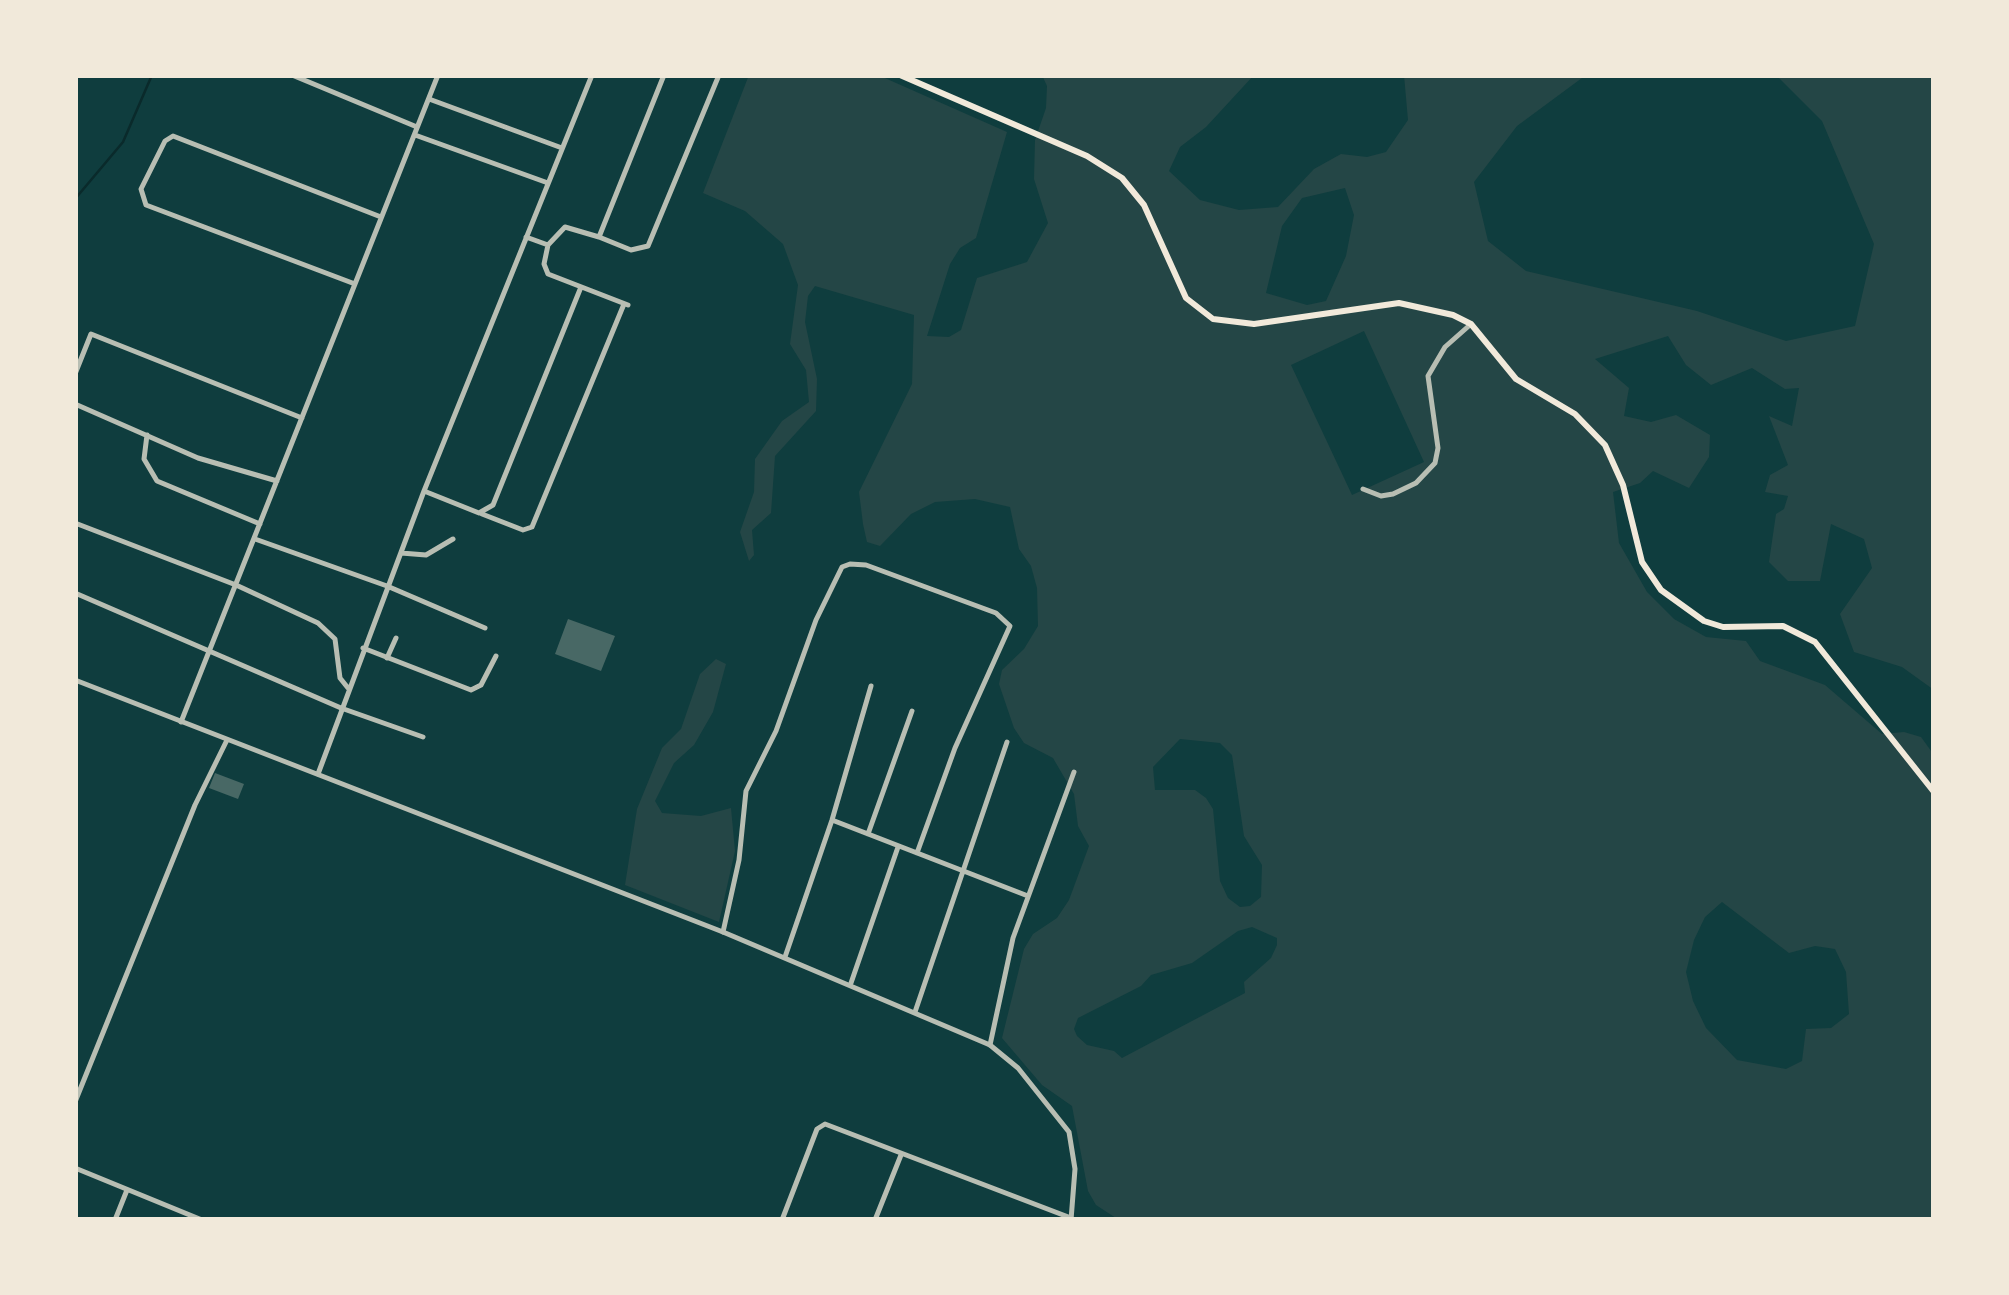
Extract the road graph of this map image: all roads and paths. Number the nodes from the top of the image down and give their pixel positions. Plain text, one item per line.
1 (292, 75) edge
2 (438, 75) edge
3 (590, 75) edge
4 (664, 75) edge
5 (719, 75) edge
6 (900, 75) edge
7 (428, 98) junction
8 (416, 131) junction
9 (562, 148) junction
10 (548, 183) junction
11 (382, 217) junction
12 (526, 237) junction
13 (599, 237) junction
14 (548, 244) junction
15 (355, 284) junction
16 (581, 287) junction
17 (1471, 324) junction
18 (75, 374) edge
19 (75, 404) edge
20 (302, 418) junction
21 (147, 435) junction
22 (277, 482) junction
23 (1363, 489) dead end
24 (424, 491) junction
25 (479, 513) junction
26 (75, 523) edge
27 (260, 524) junction
28 (254, 539) junction
29 (452, 539) dead end
30 (401, 553) junction
31 (236, 586) junction
32 (387, 586) junction
33 (75, 593) edge
34 (485, 628) dead end
35 (396, 638) dead end
36 (211, 648) junction
37 (364, 648) junction
38 (496, 656) dead end
39 (387, 658) junction
40 (75, 680) edge
41 (871, 686) dead end
42 (348, 688) junction
43 (341, 708) junction
44 (912, 712) dead end
45 (181, 722) junction
46 (422, 737) dead end
47 (227, 740) junction
48 (1007, 742) dead end
49 (1074, 772) dead end
50 (318, 774) junction
51 (1934, 792) edge
52 (832, 820) junction
53 (868, 834) junction
54 (898, 847) junction
55 (917, 854) junction
56 (963, 873) junction
57 (1028, 896) junction
58 (723, 932) junction
59 (784, 957) junction
60 (851, 984) junction
61 (916, 1012) junction
62 (990, 1046) junction
63 (75, 1102) edge
64 (900, 1156) junction
65 (75, 1168) edge
66 (127, 1190) junction
67 (1071, 1219) edge
68 (115, 1220) edge
69 (202, 1220) edge
70 (782, 1220) edge
71 (876, 1220) edge

1 - 8 street
2 - 7 street
3 - 9 street
4 - 13 street
5 - 13 street
6 - 17 main road
7 - 8 street
7 - 9 street
8 - 10 street
8 - 11 street
9 - 10 street
10 - 12 street
11 - 15 street
11 - 15 street
12 - 14 street
12 - 24 street
13 - 14 street
14 - 16 street
15 - 20 street
16 - 25 street
16 - 25 street
17 - 23 street
17 - 51 main road
18 - 20 street
19 - 21 street
20 - 22 street
21 - 22 street
21 - 27 street
22 - 27 street
24 - 25 street
24 - 30 street
26 - 31 street
27 - 28 street
28 - 31 street
28 - 32 street
29 - 30 street
30 - 32 street
31 - 36 street
31 - 42 street
32 - 34 street
32 - 37 street
33 - 36 street
35 - 39 street
36 - 43 street
36 - 45 street
37 - 39 street
37 - 42 street
38 - 39 street
40 - 45 street
41 - 52 street
42 - 43 street
43 - 46 street
43 - 50 street
44 - 53 street
45 - 47 street
47 - 50 street
47 - 63 street
48 - 56 street
49 - 57 street
50 - 58 street
52 - 53 street
52 - 59 street
53 - 54 street
54 - 55 street
54 - 60 street
55 - 56 street
55 - 58 street
56 - 57 street
56 - 61 street
57 - 62 street
58 - 59 street
59 - 60 street
60 - 61 street
61 - 62 street
62 - 67 street
64 - 67 street
64 - 70 street
64 - 71 street
65 - 66 street
66 - 68 street
66 - 69 street

